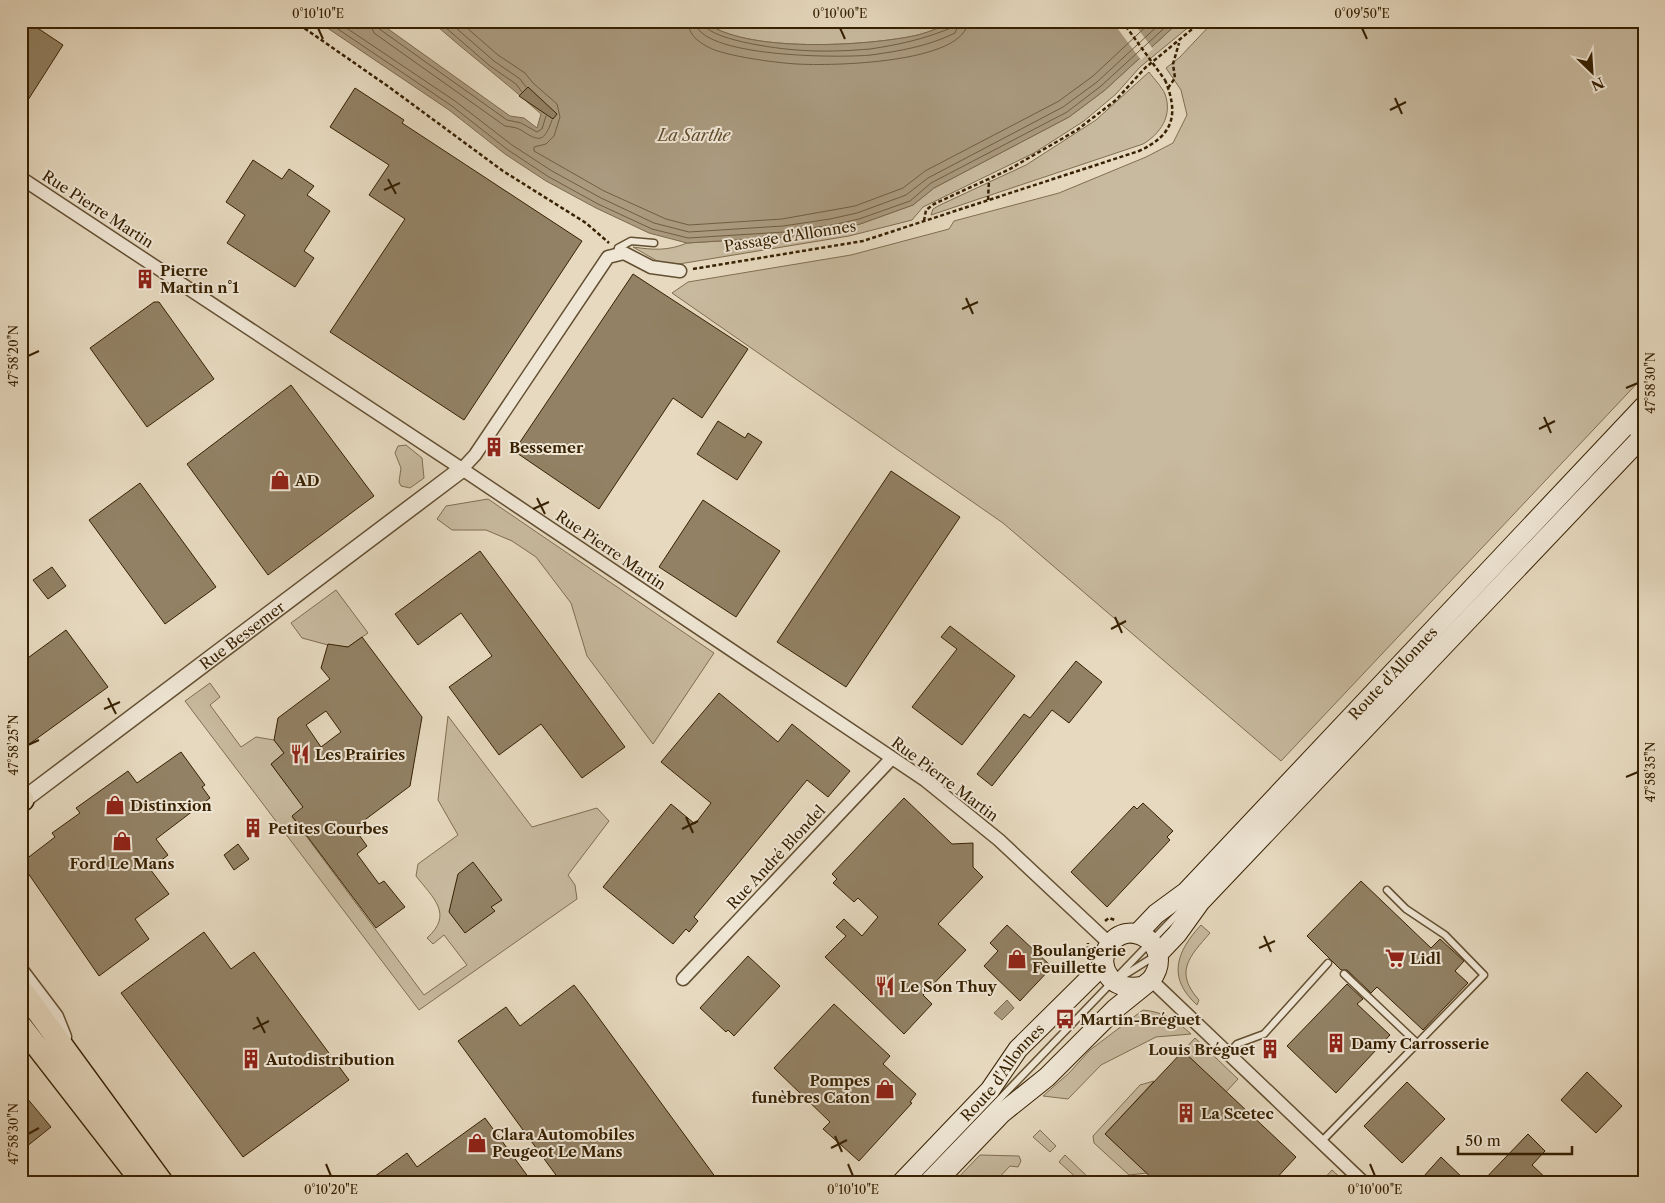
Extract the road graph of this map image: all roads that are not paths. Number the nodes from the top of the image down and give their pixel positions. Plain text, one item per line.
1 (21, 178) edge
2 (654, 242) dead end
3 (617, 253) junction
4 (680, 271) road end
5 (1644, 406) edge
6 (1644, 422) edge
7 (1637, 436) edge
8 (462, 469) junction
9 (1408, 672) dead end
10 (892, 758) junction
11 (23, 800) edge
12 (1387, 890) dead end
13 (1149, 943) junction
14 (1110, 944) junction
15 (1328, 963) dead end
16 (1104, 964) junction
17 (21, 972) edge
18 (1344, 974) dead end
19 (683, 979) dead end
20 (1114, 982) junction
21 (1147, 983) junction
22 (21, 989) edge
23 (21, 1026) edge
24 (1417, 1043) junction
25 (1228, 1054) junction
26 (72, 1058) junction
27 (1321, 1142) junction
28 (142, 1182) edge
29 (162, 1182) edge
30 (902, 1182) edge
31 (920, 1182) edge
32 (936, 1182) edge
33 (1363, 1182) edge

1 - 8 street, Rue Pierre Martin
2 - 3 lane
3 - 4 street
3 - 8 street
5 - 13 main road, Route d'Allonnes
6 - 7 lane
7 - 13 main road, Route d'Allonnes
8 - 10 street, Rue Pierre Martin
8 - 11 street, Rue Bessemer
9 - 13 lane
10 - 14 street, Rue Pierre Martin
10 - 19 street, Rue André Blondel
12 - 24 lane
13 - 14 main road, Route d'Allonnes
13 - 20 lane
13 - 20 lane
13 - 21 main road, Route d'Allonnes
14 - 16 main road, Route d'Allonnes
15 - 25 lane
16 - 20 main road
16 - 30 main road, Route d'Allonnes
17 - 26 street
18 - 24 lane
20 - 21 main road
20 - 31 lane
21 - 25 street
21 - 32 main road, Route d'Allonnes
22 - 26 main road
23 - 28 main road
24 - 27 lane
25 - 27 street
26 - 29 main road
27 - 33 street

